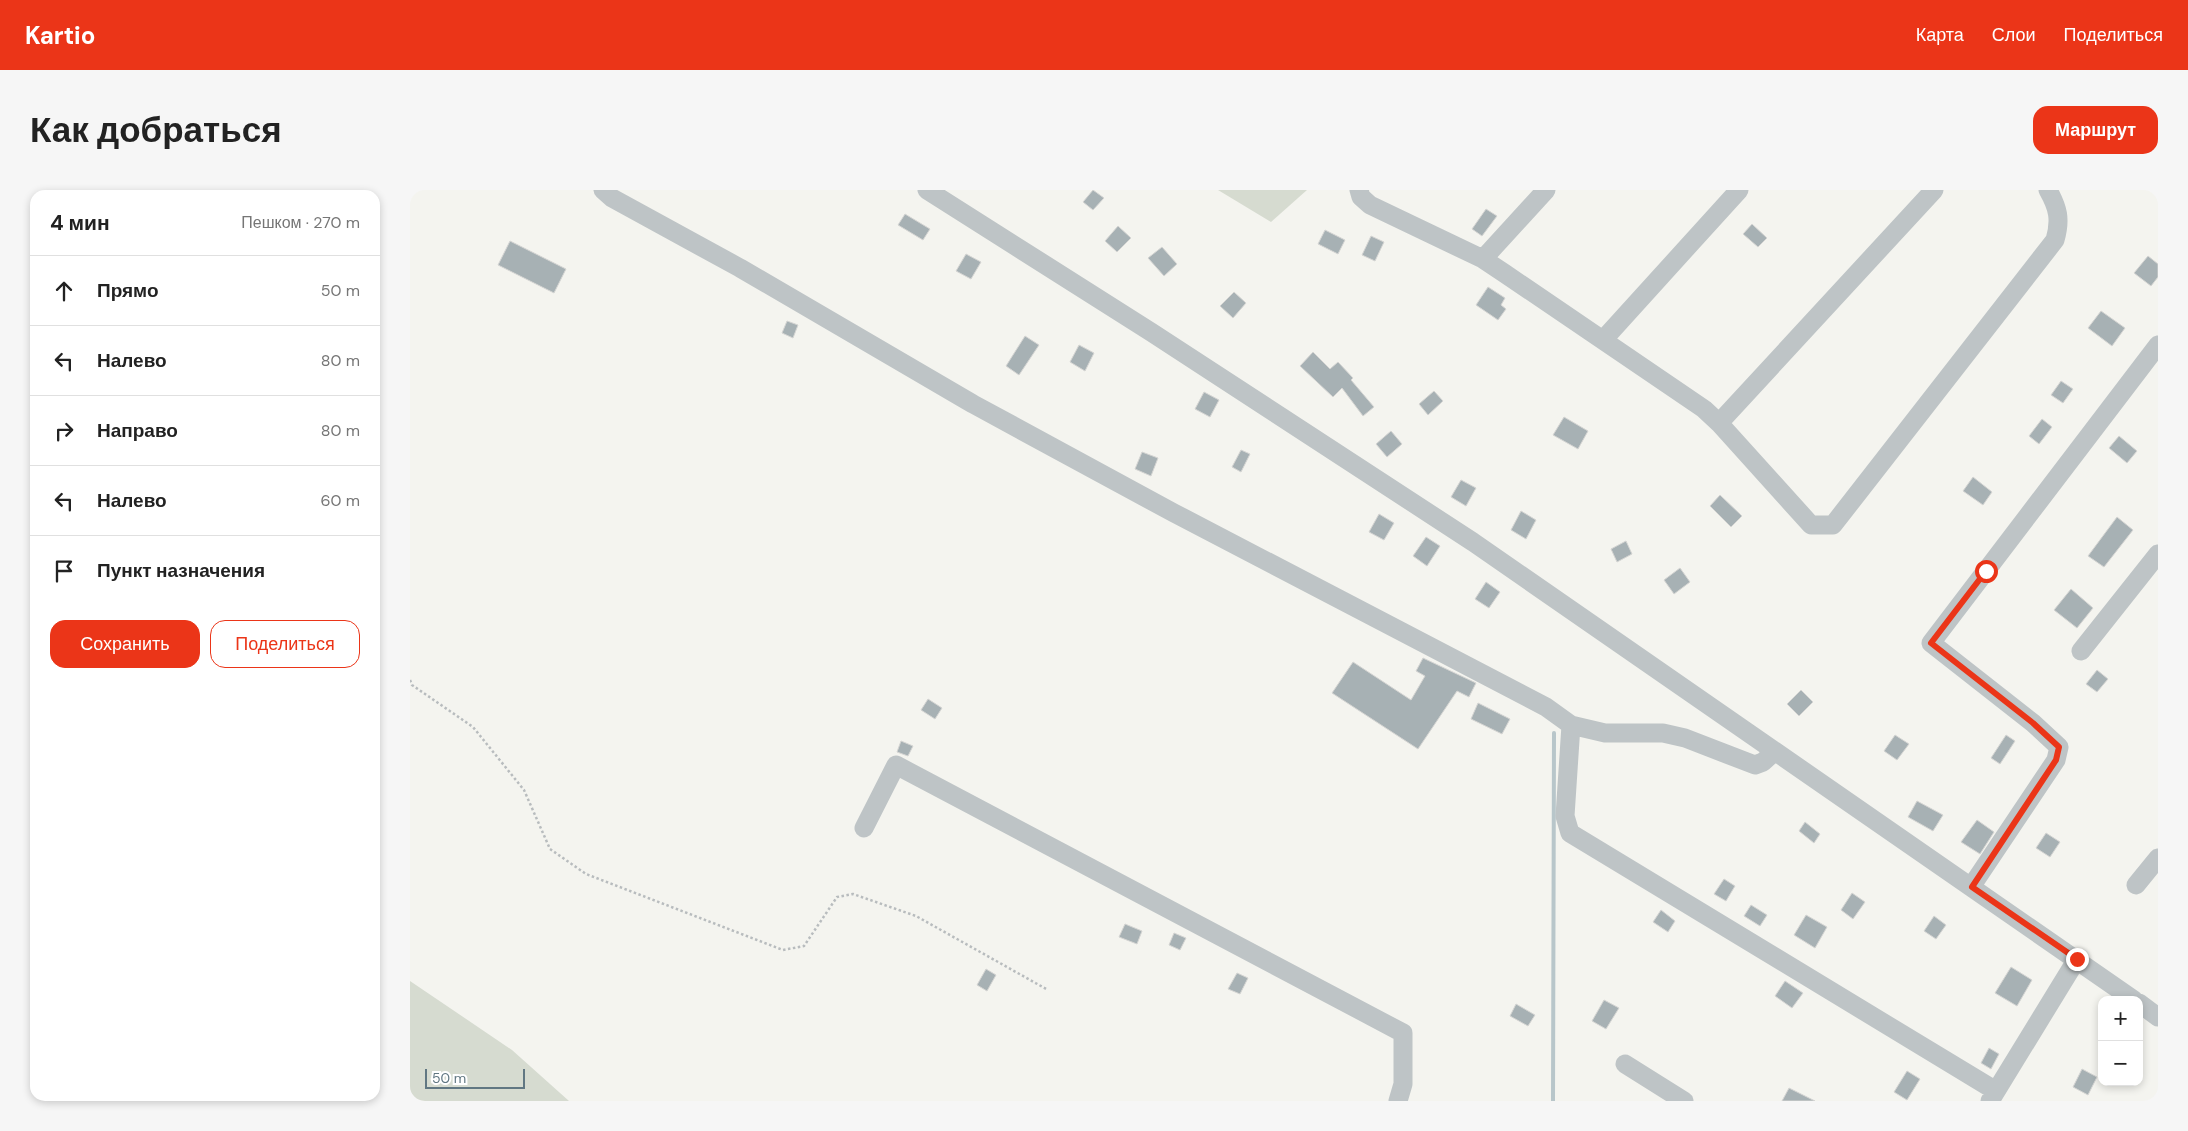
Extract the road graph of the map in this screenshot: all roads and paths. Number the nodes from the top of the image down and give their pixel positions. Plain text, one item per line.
1 (603, 190) edge
2 (927, 190) edge
3 (1359, 190) edge
4 (1546, 190) edge
5 (1739, 190) edge
6 (1934, 190) edge
7 (2048, 190) edge
8 (1483, 259) junction
9 (1603, 340) junction
10 (2155, 354) edge
11 (1719, 423) junction
12 (2158, 554) edge
13 (2081, 651) dead end
14 (410, 680) edge
15 (1571, 725) junction
16 (1774, 752) junction
17 (864, 828) dead end
18 (2158, 858) edge
19 (2136, 885) dead end
20 (1972, 887) junction
21 (2077, 959) junction
22 (1048, 990) dead end
23 (2128, 996) edge
24 (2143, 1006) edge
25 (2158, 1017) edge
26 (1625, 1064) dead end
27 (1993, 1096) edge
28 (1398, 1101) edge
29 (1684, 1101) edge

1 - 15 street
2 - 16 street
3 - 8 street
4 - 8 street
5 - 9 street
6 - 11 street
7 - 11 street
8 - 9 street
9 - 11 street
10 - 20 street
12 - 13 street
14 - 22 path
15 - 16 street
15 - 27 street
16 - 20 street
17 - 28 street
18 - 19 street
20 - 21 street
21 - 23 street
21 - 27 street
24 - 25 street
26 - 29 street

